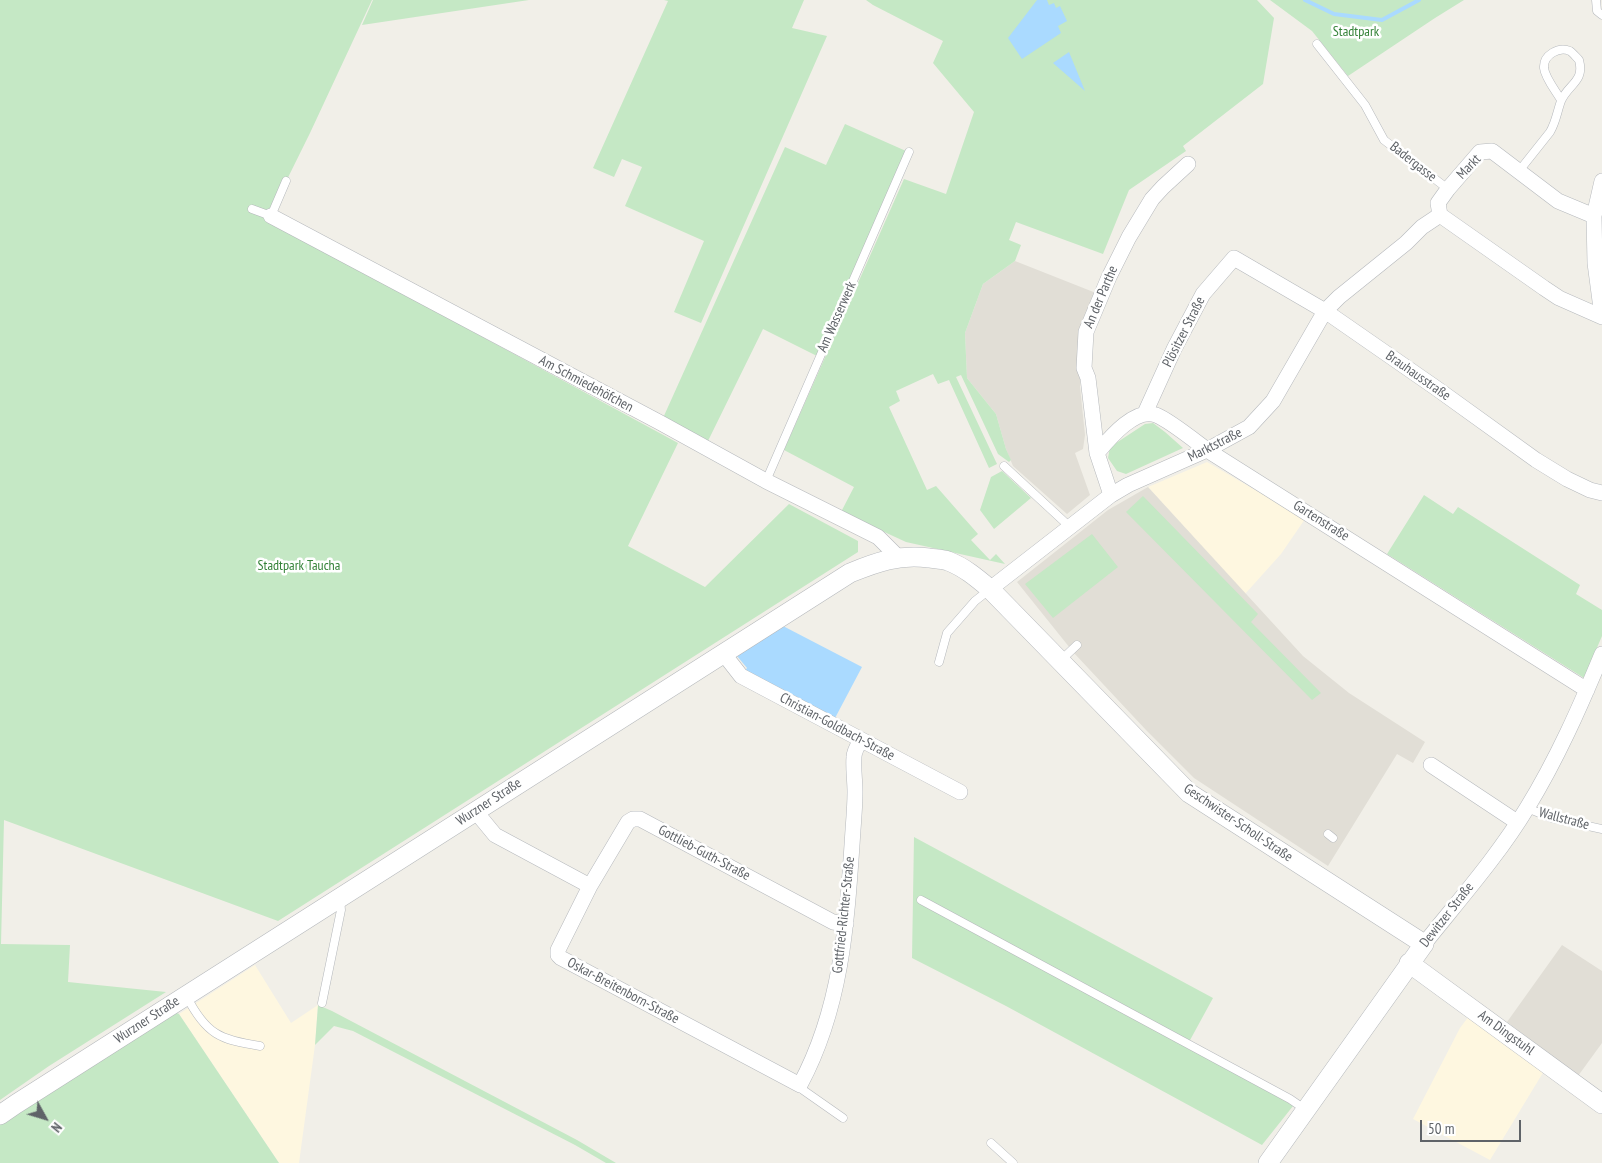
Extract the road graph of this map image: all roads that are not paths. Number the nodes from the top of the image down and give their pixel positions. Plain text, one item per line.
1 (1596, 0) edge
2 (1602, 16) edge
3 (1317, 44) dead end
4 (1561, 100) junction
5 (909, 152) dead end
6 (1188, 164) dead end
7 (1519, 171) junction
8 (286, 180) dead end
9 (1602, 181) edge
10 (1448, 189) junction
11 (252, 209) dead end
12 (1440, 214) junction
13 (271, 216) junction
14 (1594, 216) junction
15 (1234, 258) joint
16 (1325, 311) junction
17 (1602, 317) edge
18 (1145, 414) junction
19 (1207, 450) junction
20 (1097, 453) junction
21 (1004, 466) dead end
22 (766, 481) junction
23 (1602, 493) edge
24 (1111, 495) junction
25 (1070, 527) junction
26 (898, 557) junction
27 (990, 589) junction
28 (1077, 645) dead end
29 (723, 653) junction
30 (1602, 654) edge
31 (1060, 661) junction
32 (939, 662) dead end
33 (1587, 690) junction
34 (861, 740) junction
35 (1431, 765) dead end
36 (960, 792) dead end
37 (1527, 808) junction
38 (478, 809) junction
39 (1517, 822) junction
40 (1602, 829) edge
41 (590, 886) junction
42 (340, 897) junction
43 (921, 900) dead end
44 (846, 924) junction
45 (1424, 944) junction
46 (1409, 963) junction
47 (186, 995) junction
48 (322, 1003) dead end
49 (260, 1046) dead end
50 (800, 1085) junction
51 (1602, 1104) edge
52 (1306, 1110) junction
53 (0, 1115) edge
54 (843, 1118) dead end
55 (991, 1143) dead end
56 (1013, 1163) edge
57 (1268, 1163) edge

1 - 2 lane
3 - 10 lane, Badergasse
4 - 4 lane
4 - 7 lane
5 - 22 lane, Am Wasserwerk
6 - 20 street, An der Parthe
7 - 10 street, Markt
7 - 14 street, Markt
8 - 13 lane
9 - 14 street
10 - 12 street, Markt
11 - 13 lane
12 - 16 street, Marktstraße
12 - 17 street
13 - 22 street, Am Schmiedehöfchen
14 - 17 street
15 - 16 street, Brauhausstraße
15 - 18 street, Plösitzer Straße
16 - 19 street, Marktstraße
16 - 23 street, Brauhausstraße
18 - 19 street, Gartenstraße
18 - 20 street
19 - 24 street, Marktstraße
19 - 33 street, Gartenstraße
20 - 24 street
21 - 25 lane
22 - 26 street, Am Schmiedehöfchen
24 - 25 street, Marktstraße
25 - 27 street, Marktstraße
26 - 27 street, Wurzner Straße
26 - 29 street, Wurzner Straße
27 - 31 street, Geschwister-Scholl-Straße
27 - 32 lane
28 - 31 lane
29 - 34 street, Christian-Goldbach-Straße
29 - 38 street, Wurzner Straße
30 - 33 street, Dewitzer Straße
31 - 45 street, Geschwister-Scholl-Straße
33 - 37 street, Dewitzer Straße
34 - 36 street, Christian-Goldbach-Straße
34 - 44 street, Gottfried-Richter-Straße
35 - 39 street
37 - 39 street, Dewitzer Straße
37 - 40 lane, Wallstraße
38 - 41 street
38 - 42 street, Wurzner Straße
39 - 45 street, Dewitzer Straße
41 - 44 street, Gottlieb-Guth-Straße
41 - 50 street, Oskar-Breitenborn-Straße
42 - 47 street, Wurzner Straße
42 - 48 lane
43 - 52 lane
44 - 50 street, Gottfried-Richter-Straße
45 - 46 street, Dewitzer Straße
46 - 51 street, Am Dingstuhl
46 - 52 street, Dewitzer Straße
47 - 49 lane
47 - 53 street, Wurzner Straße
50 - 54 lane
52 - 57 street, Dewitzer Straße
55 - 56 lane

